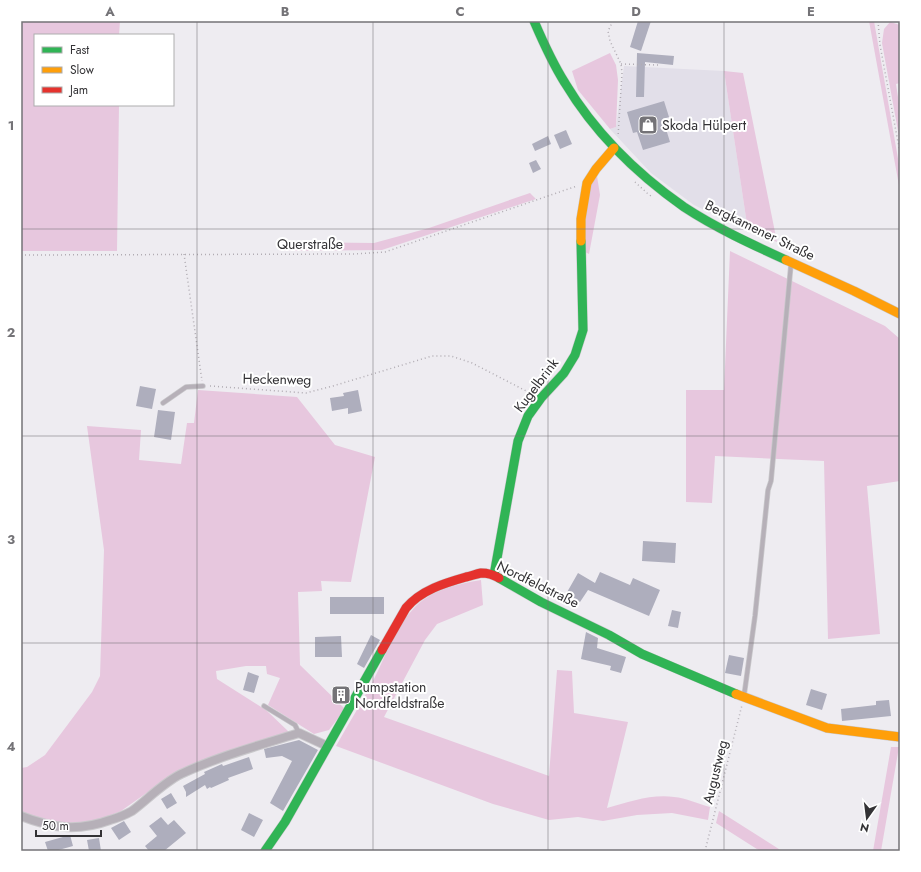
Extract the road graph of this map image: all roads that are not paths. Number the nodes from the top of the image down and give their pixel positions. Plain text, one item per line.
1 (534, 21) edge
2 (614, 148) junction
3 (792, 261) junction
4 (900, 314) edge
5 (203, 386) road end
6 (163, 403) dead end
7 (494, 575) junction
8 (744, 697) junction
9 (264, 706) dead end
10 (299, 733) junction
11 (900, 737) edge
12 (327, 746) junction
13 (21, 816) edge
14 (265, 851) edge

1 - 2 street, Bergkamener Straße
2 - 3 street, Bergkamener Straße
2 - 7 street, Kugelbrink
3 - 4 street, Bergkamener Straße
3 - 8 lane
5 - 6 lane
7 - 8 street, Nordfeldstraße
7 - 12 street, Nordfeldstraße
8 - 11 street, Nordfeldstraße
9 - 10 lane
10 - 12 street
10 - 13 street
12 - 14 street, Nordfeldstraße

